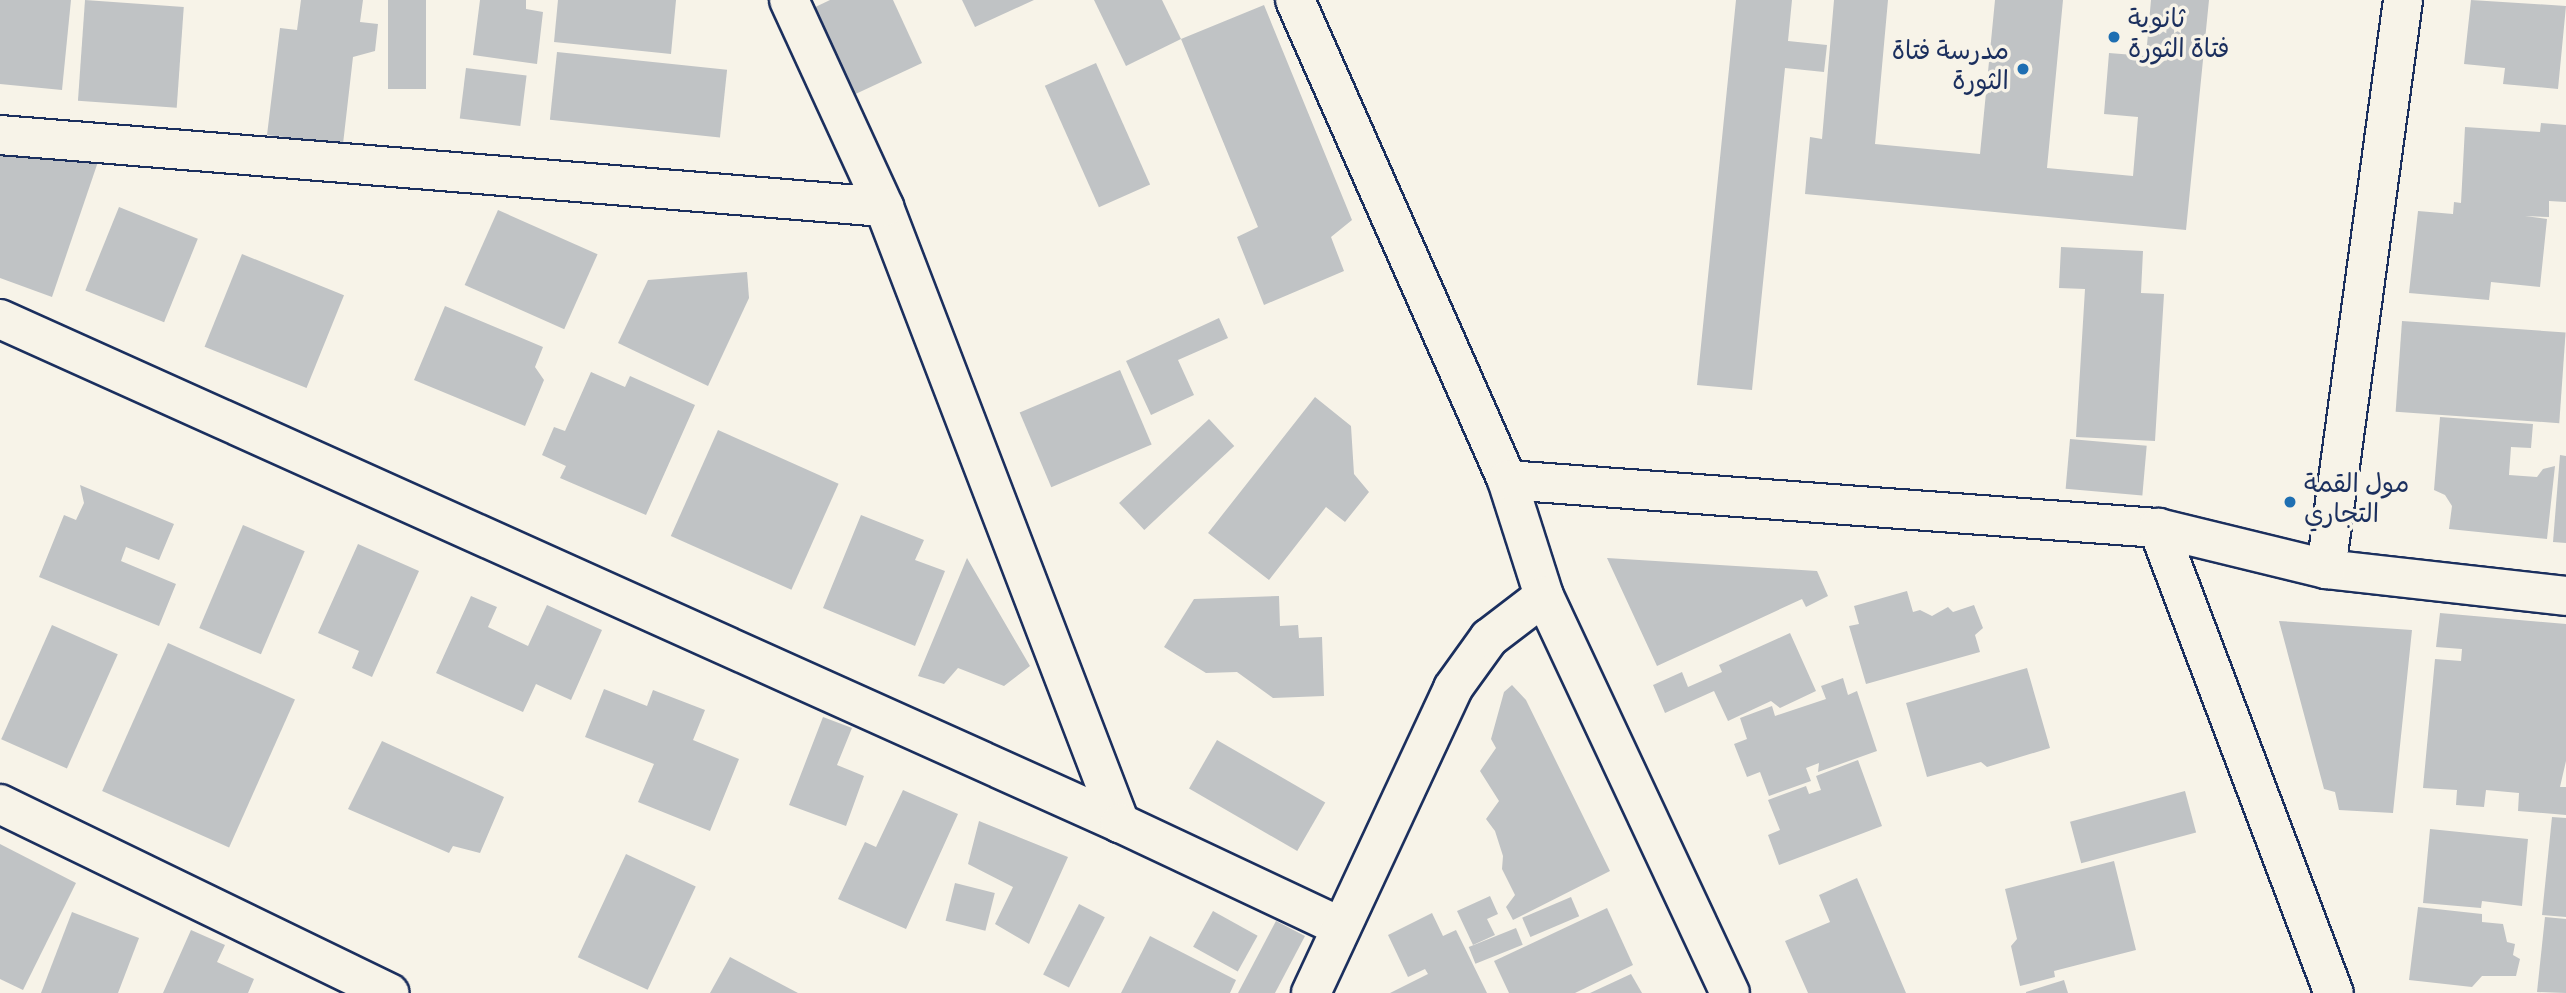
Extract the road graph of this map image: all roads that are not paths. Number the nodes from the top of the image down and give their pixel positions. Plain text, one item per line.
1 (789, 0) edge
2 (1295, 0) edge
3 (2403, 0) edge
4 (0, 135) edge
5 (884, 207) junction
6 (0, 319) edge
7 (1507, 480) junction
8 (2158, 528) junction
9 (2326, 569) junction
10 (1544, 596) junction
11 (2566, 596) edge
12 (0, 804) edge
13 (1120, 823) junction
14 (1341, 927) junction
15 (390, 993) edge
16 (1311, 993) edge
17 (1730, 993) edge
18 (2334, 993) edge

1 - 5 street
2 - 7 street
3 - 9 street
4 - 5 street
5 - 13 street
6 - 13 street
7 - 8 street
7 - 10 street
8 - 9 street
8 - 18 street
9 - 11 street
10 - 14 street
10 - 17 street
12 - 15 street
13 - 14 street
14 - 16 street

